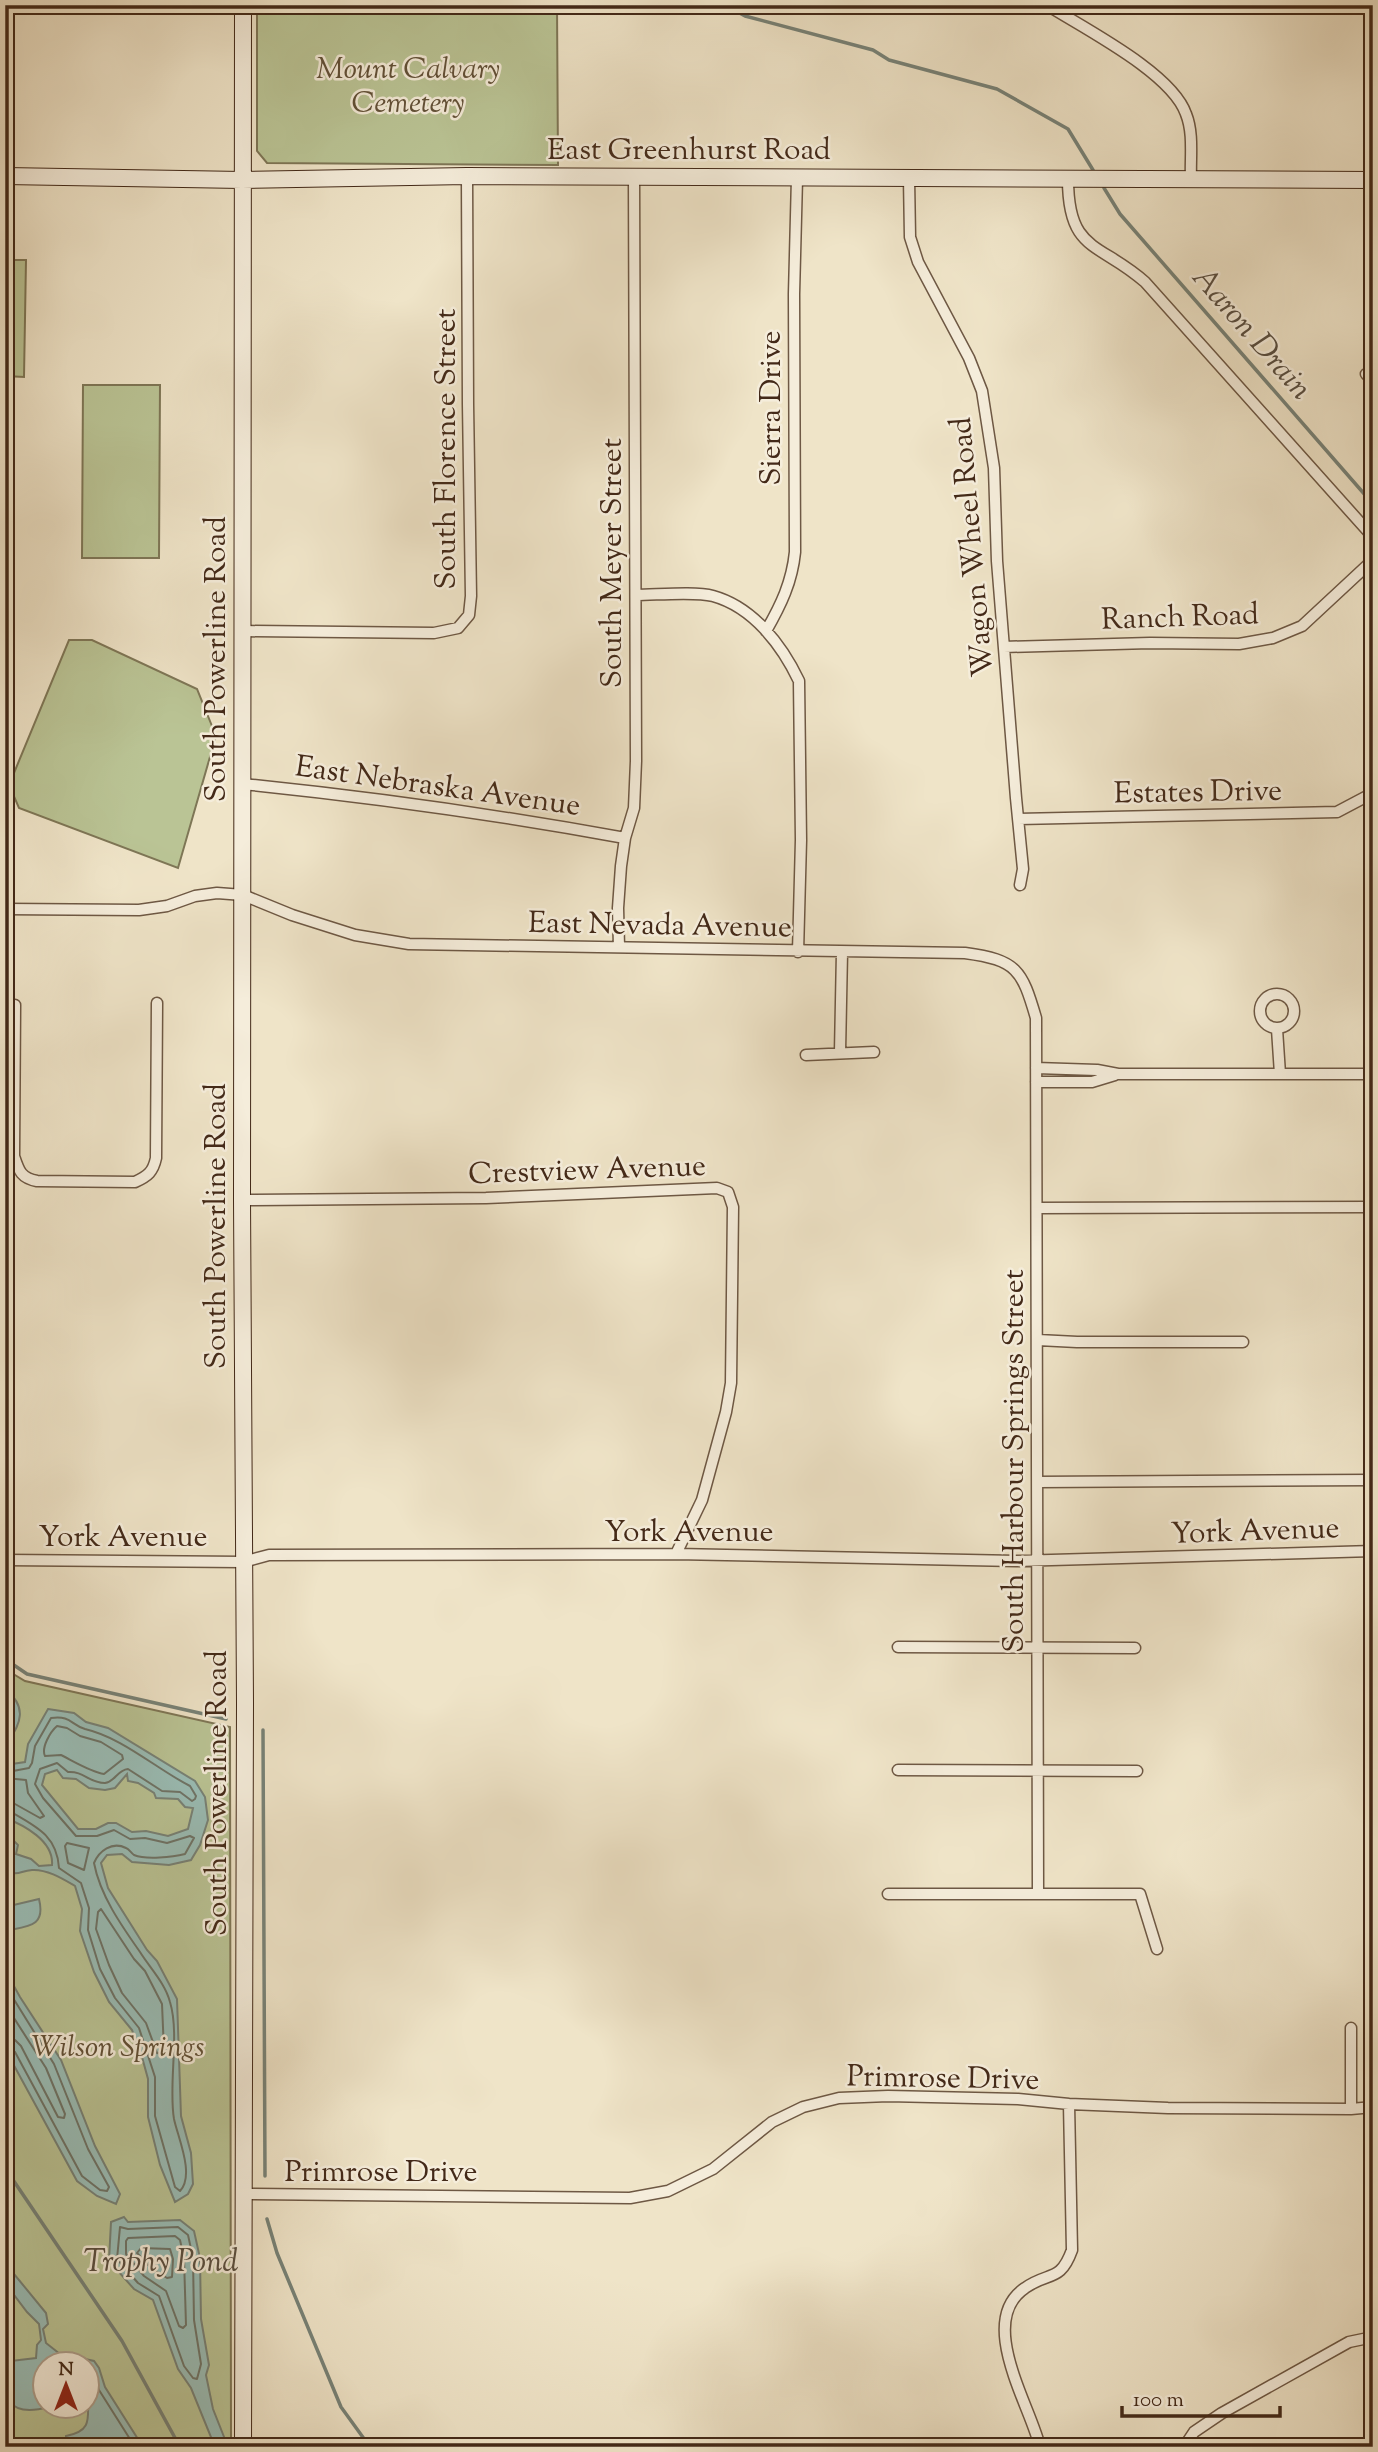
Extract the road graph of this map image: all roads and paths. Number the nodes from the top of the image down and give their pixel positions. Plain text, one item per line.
1 (243, 5) edge
2 (1047, 5) edge
3 (5, 176) edge
4 (467, 176) junction
5 (635, 177) junction
6 (797, 178) junction
7 (909, 178) junction
8 (1068, 178) junction
9 (1191, 179) junction
10 (242, 180) junction
11 (1373, 180) edge
12 (1373, 537) edge
13 (1373, 560) edge
14 (636, 595) junction
15 (243, 631) junction
16 (766, 631) junction
17 (1004, 647) junction
18 (243, 784) junction
19 (1373, 793) edge
20 (1018, 818) junction
21 (625, 838) junction
22 (1020, 885) dead end
23 (243, 895) junction
24 (5, 909) edge
25 (620, 947) junction
26 (798, 952) junction
27 (842, 952) junction
28 (157, 1003) dead end
29 (15, 1005) dead end
30 (1036, 1028) joint
31 (1277, 1029) dead end
32 (840, 1052) junction
33 (874, 1052) dead end
34 (806, 1055) dead end
35 (1036, 1068) junction
36 (1373, 1073) edge
37 (1118, 1074) junction
38 (1280, 1074) junction
39 (1036, 1082) junction
40 (10, 1101) edge
41 (242, 1200) junction
42 (1373, 1207) edge
43 (1037, 1208) junction
44 (1038, 1340) junction
45 (1243, 1342) dead end
46 (1373, 1480) edge
47 (1038, 1482) junction
48 (1373, 1551) edge
49 (676, 1555) junction
50 (5, 1560) edge
51 (1038, 1561) junction
52 (243, 1562) junction
53 (898, 1647) dead end
54 (1038, 1648) junction
55 (1135, 1648) dead end
56 (898, 1770) dead end
57 (1038, 1771) junction
58 (1137, 1771) dead end
59 (888, 1894) dead end
60 (1038, 1894) junction
61 (1157, 1949) dead end
62 (1351, 2028) dead end
63 (1069, 2104) junction
64 (1373, 2107) edge
65 (1351, 2109) junction
66 (244, 2194) junction
67 (1373, 2337) edge
68 (243, 2447) edge
69 (1040, 2447) edge
70 (1184, 2447) edge

1 - 10 street, South Powerline Road
2 - 9 street
3 - 10 street, East Greenhurst Road
4 - 5 street, East Greenhurst Road
4 - 10 street, East Greenhurst Road
4 - 15 street, South Florence Street
5 - 6 street, East Greenhurst Road
5 - 14 street, South Meyer Street
6 - 7 street, East Greenhurst Road
6 - 16 street, Sierra Drive
7 - 8 street, East Greenhurst Road
7 - 17 street, Wagon Wheel Road
8 - 9 street, East Greenhurst Road
8 - 12 street
9 - 11 street, East Greenhurst Road
10 - 15 street, South Powerline Road
13 - 17 street, Ranch Road
14 - 16 street
14 - 21 street, South Meyer Street
15 - 18 street, South Powerline Road
16 - 26 street
17 - 20 street, Wagon Wheel Road
18 - 21 street, East Nebraska Avenue
18 - 23 street, South Powerline Road
19 - 20 street, Estates Drive
20 - 22 street, Wagon Wheel Road
21 - 25 street, South Meyer Street
23 - 24 street
23 - 25 street, East Nevada Avenue
23 - 41 street, South Powerline Road
25 - 26 street, East Nevada Avenue
26 - 27 street, East Nevada Avenue
27 - 30 street, East Nevada Avenue
27 - 32 street
28 - 40 street
29 - 40 street
30 - 35 street, South Harbour Springs Street
31 - 38 street
32 - 33 street
32 - 34 street
35 - 37 street
35 - 39 street, South Harbour Springs Street
36 - 38 street
37 - 38 street
37 - 39 street
39 - 43 street, South Harbour Springs Street
41 - 49 street, Crestview Avenue
41 - 52 street, South Powerline Road
42 - 43 street
43 - 44 street, South Harbour Springs Street
44 - 45 street
44 - 47 street, South Harbour Springs Street
46 - 47 street
47 - 51 street, South Harbour Springs Street
48 - 51 street, York Avenue
49 - 51 street, York Avenue
49 - 52 street, York Avenue
50 - 52 street, York Avenue
51 - 54 street, South Harbour Springs Street
52 - 66 street, South Powerline Road
53 - 54 street
54 - 55 street
54 - 57 street, South Harbour Springs Street
56 - 57 street
57 - 58 street
57 - 60 street, South Harbour Springs Street
59 - 60 street
60 - 61 street
62 - 65 street
63 - 65 street, Primrose Drive
63 - 66 street, Primrose Drive
63 - 69 street
64 - 65 street, Primrose Drive
66 - 68 street, South Powerline Road
67 - 70 street

